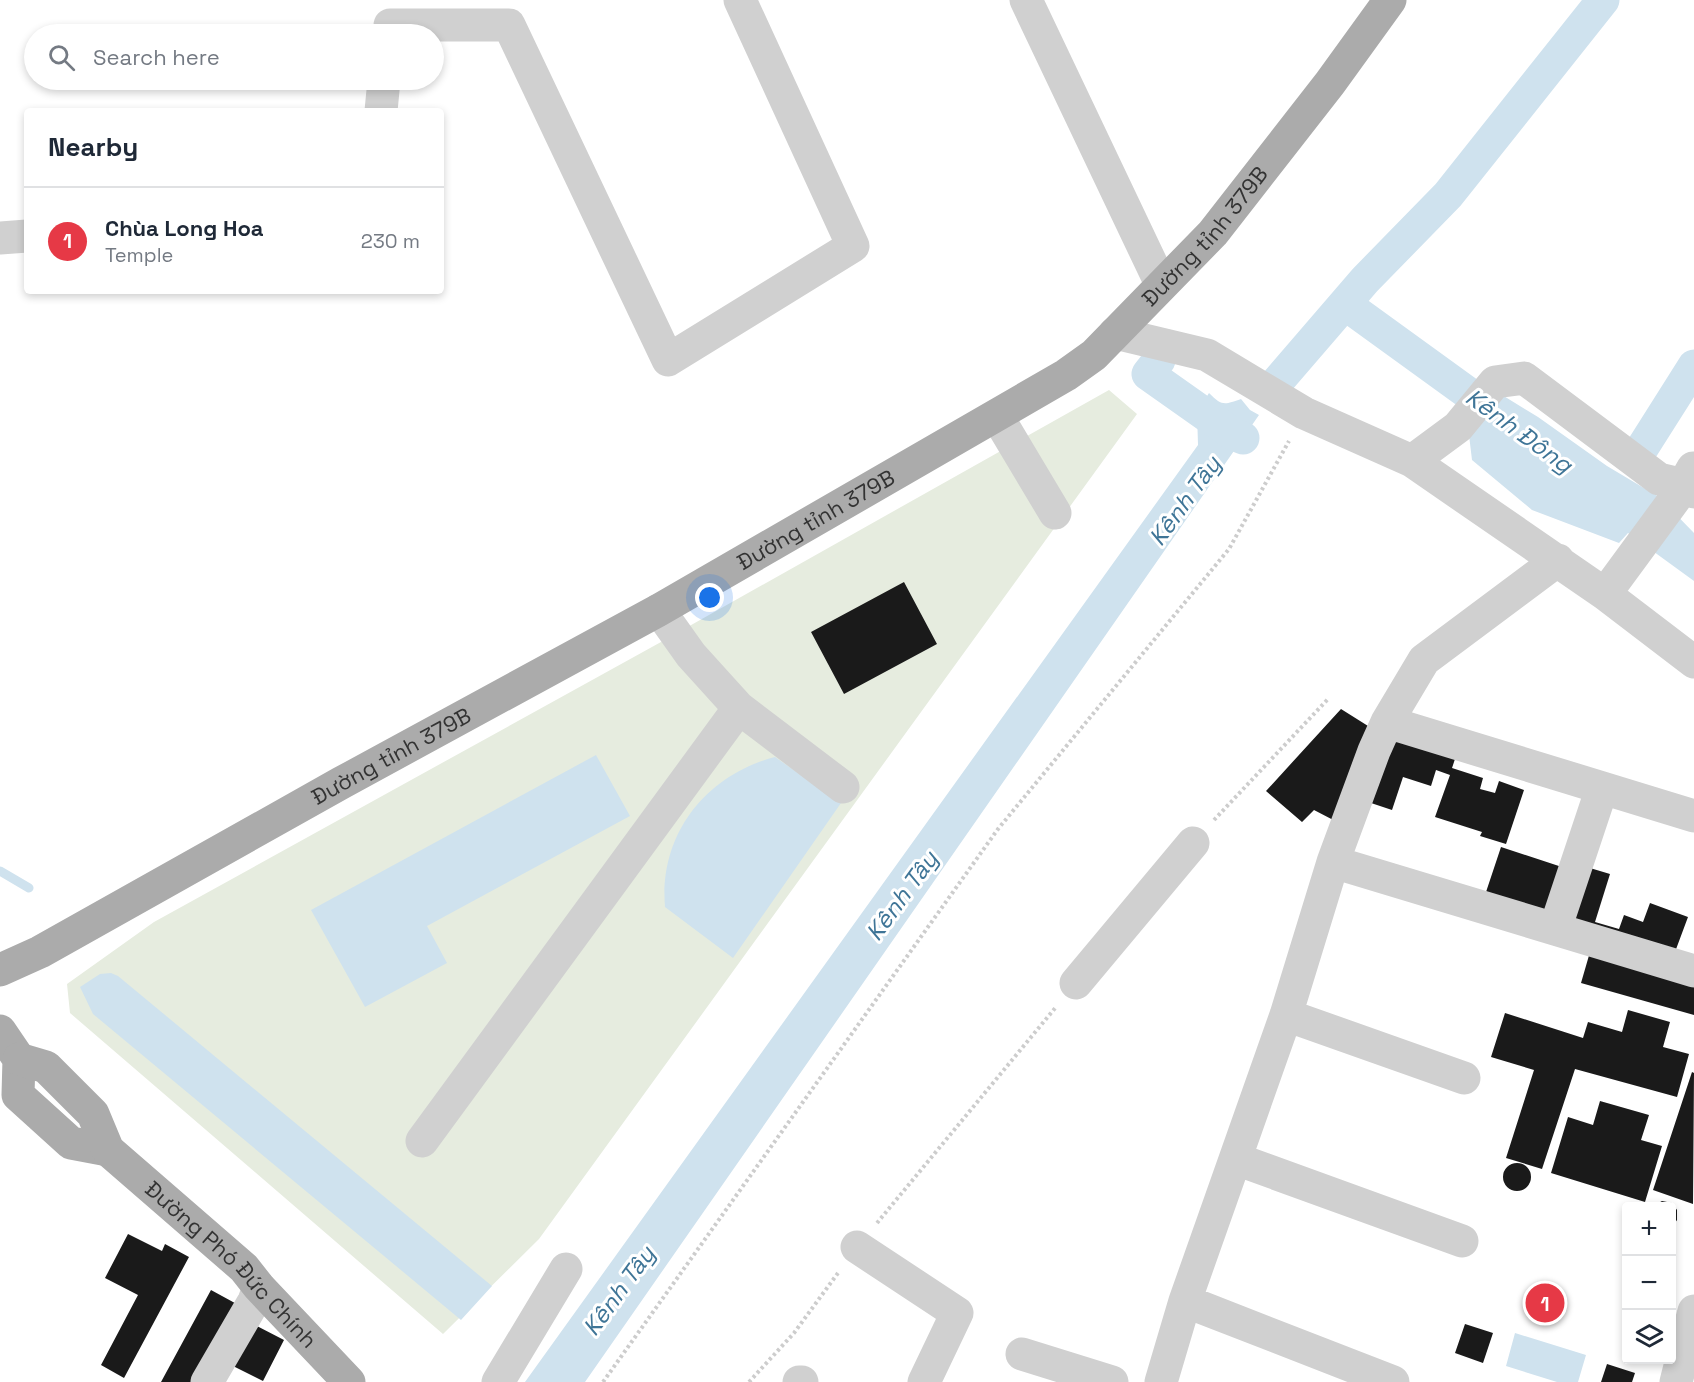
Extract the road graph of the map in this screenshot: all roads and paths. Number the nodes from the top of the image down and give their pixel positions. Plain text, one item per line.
1 (740, 0) edge
2 (1026, 0) edge
3 (1390, 0) edge
4 (391, 20) edge
5 (383, 90) edge
6 (381, 108) edge
7 (24, 236) edge
8 (0, 238) edge
9 (1161, 284) junction
10 (1115, 333) junction
11 (1304, 413) junction
12 (997, 416) junction
13 (1412, 461) junction
14 (1687, 485) edge
15 (1055, 513) dead end
16 (1558, 560) junction
17 (1605, 594) junction
18 (659, 610) junction
19 (1694, 662) edge
20 (1328, 699) dead end
21 (739, 708) junction
22 (1387, 722) junction
23 (843, 787) dead end
24 (1602, 788) junction
25 (1694, 816) edge
26 (1193, 843) joint
27 (1333, 862) junction
28 (1555, 929) junction
29 (0, 970) edge
30 (1694, 971) edge
31 (1076, 982) joint
32 (1286, 1015) junction
33 (0, 1031) edge
34 (1464, 1078) dead end
35 (422, 1141) dead end
36 (1236, 1159) junction
37 (1462, 1241) dead end
38 (857, 1247) junction
39 (566, 1269) dead end
40 (259, 1287) junction
41 (1185, 1301) junction
42 (1692, 1330) edge
43 (1022, 1354) dead end
44 (207, 1382) edge
45 (349, 1382) edge
46 (498, 1382) edge
47 (603, 1382) edge
48 (749, 1382) edge
49 (924, 1382) edge
50 (1112, 1382) edge
51 (1161, 1382) edge
52 (1393, 1382) edge
53 (1676, 1382) edge

1 - 4 street
2 - 9 street
3 - 9 main road, Đường tỉnh 379B
5 - 6 street
7 - 8 street
9 - 10 main road, Đường tỉnh 379B
10 - 11 street
10 - 12 main road, Đường tỉnh 379B
11 - 13 street
11 - 47 path
12 - 15 street
12 - 18 main road, Đường tỉnh 379B
13 - 14 street
13 - 16 street
14 - 17 street
16 - 17 street
16 - 22 street
17 - 19 street
18 - 21 street
18 - 29 main road, Đường tỉnh 379B
20 - 26 path
21 - 23 street
21 - 35 street
22 - 24 street
22 - 27 street
24 - 25 street
24 - 28 street
26 - 31 street
27 - 28 street
27 - 32 street
28 - 30 street
31 - 38 path
32 - 34 street
32 - 36 street
33 - 40 main road, Đường Phó Đức Chính
36 - 37 street
36 - 41 street
38 - 48 path
38 - 49 street
39 - 46 street
40 - 44 street
40 - 45 main road, Đường Phó Đức Chính
41 - 51 street
41 - 52 street
42 - 53 street
43 - 50 street

